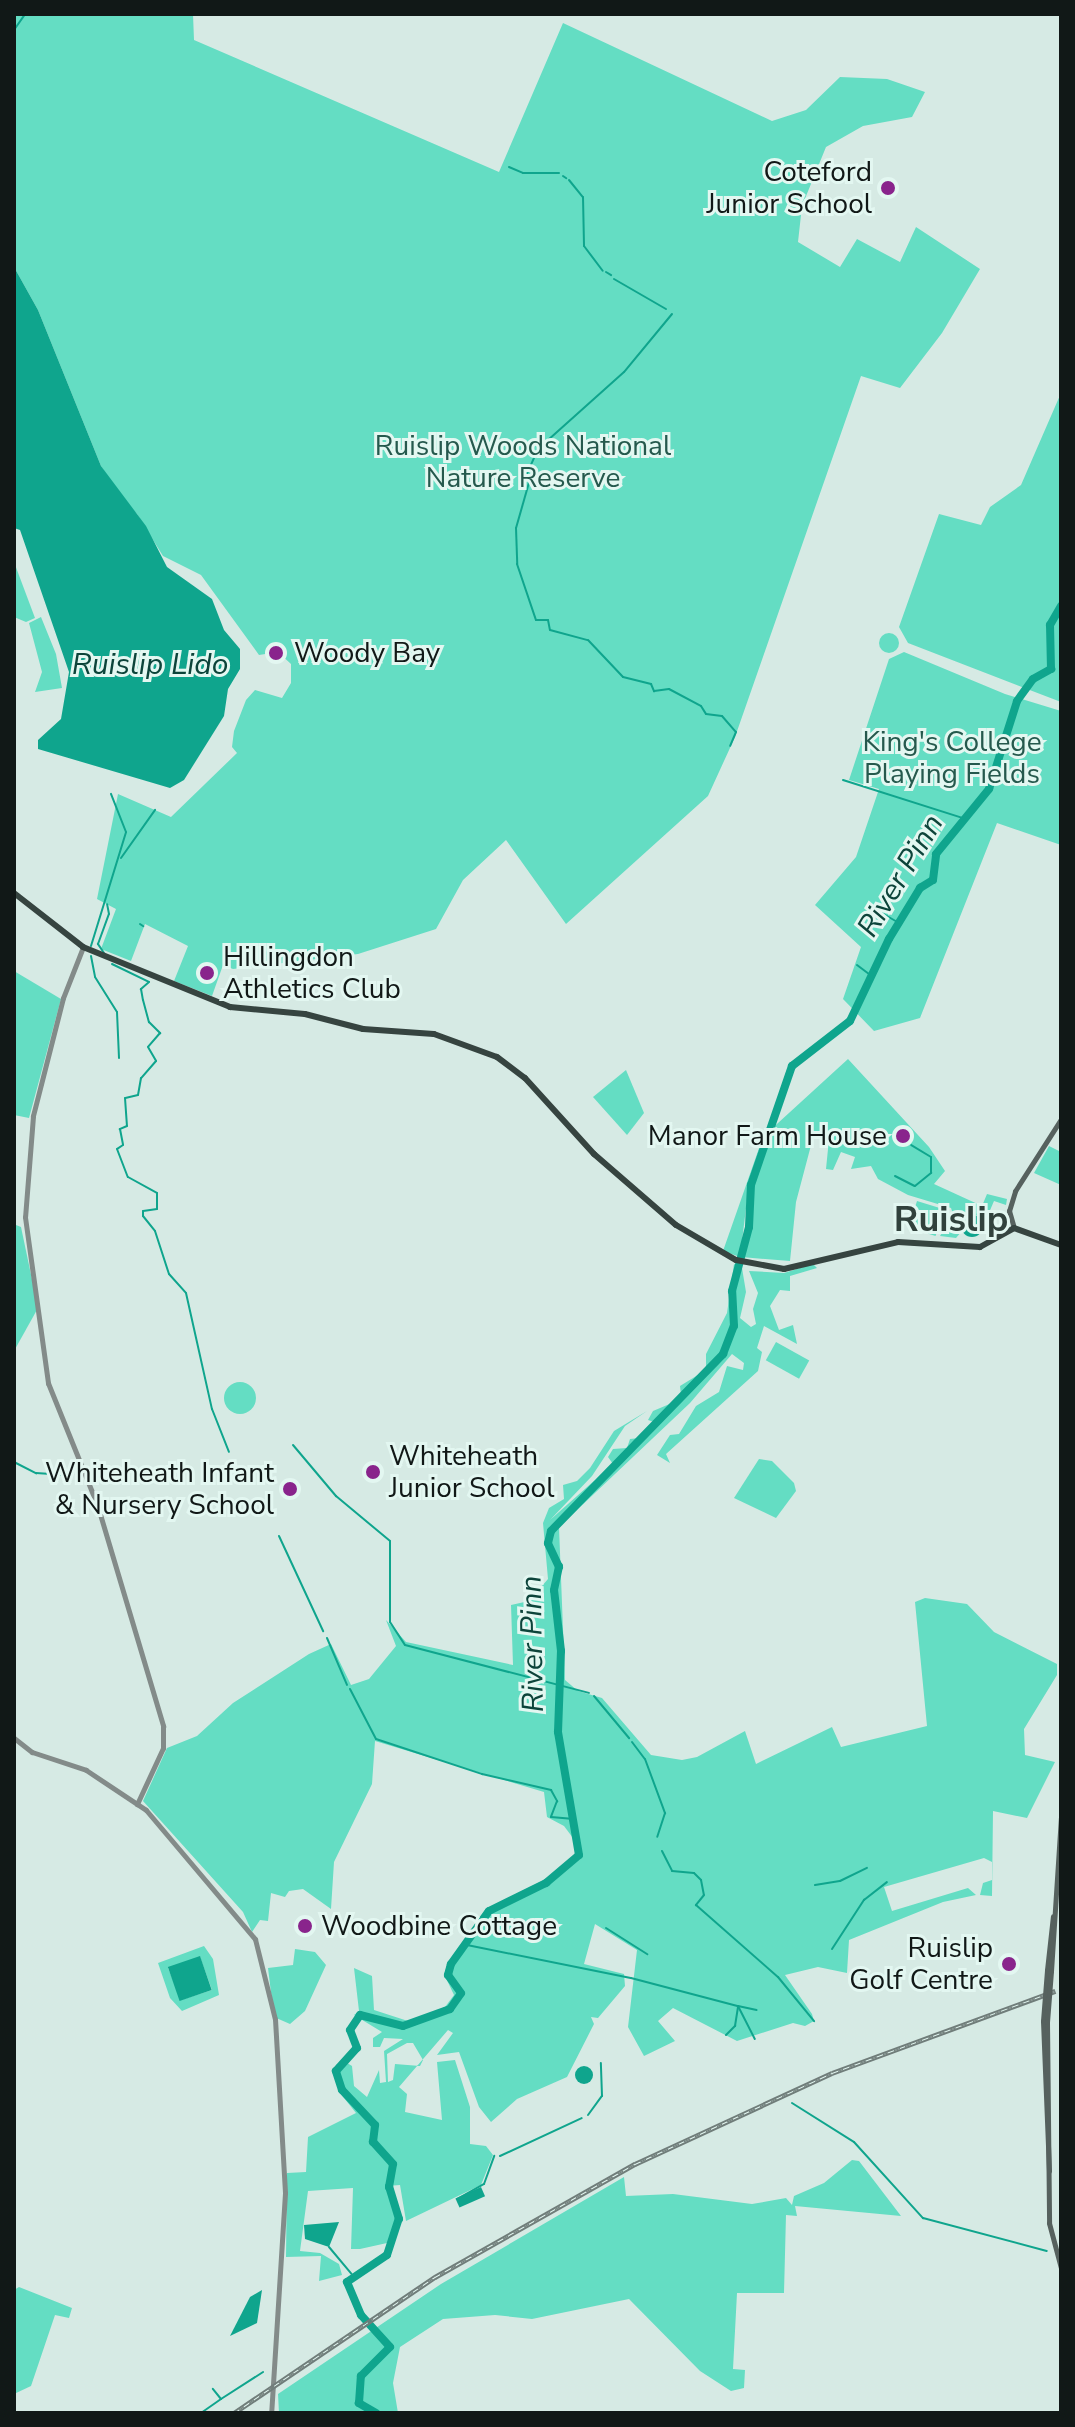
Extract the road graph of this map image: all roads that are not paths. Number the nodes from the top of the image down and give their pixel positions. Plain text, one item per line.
1 (14, 893) edge
2 (83, 947) junction
3 (1061, 1119) edge
4 (1014, 1228) junction
5 (1061, 1245) edge
6 (14, 1738) edge
7 (137, 1804) junction
8 (1061, 1817) edge
9 (1061, 2268) edge
10 (271, 2413) edge

1 - 2 main road
2 - 4 main road
2 - 7 street
3 - 4 main road
4 - 5 main road
6 - 7 street
7 - 10 street
8 - 9 main road, bridge

